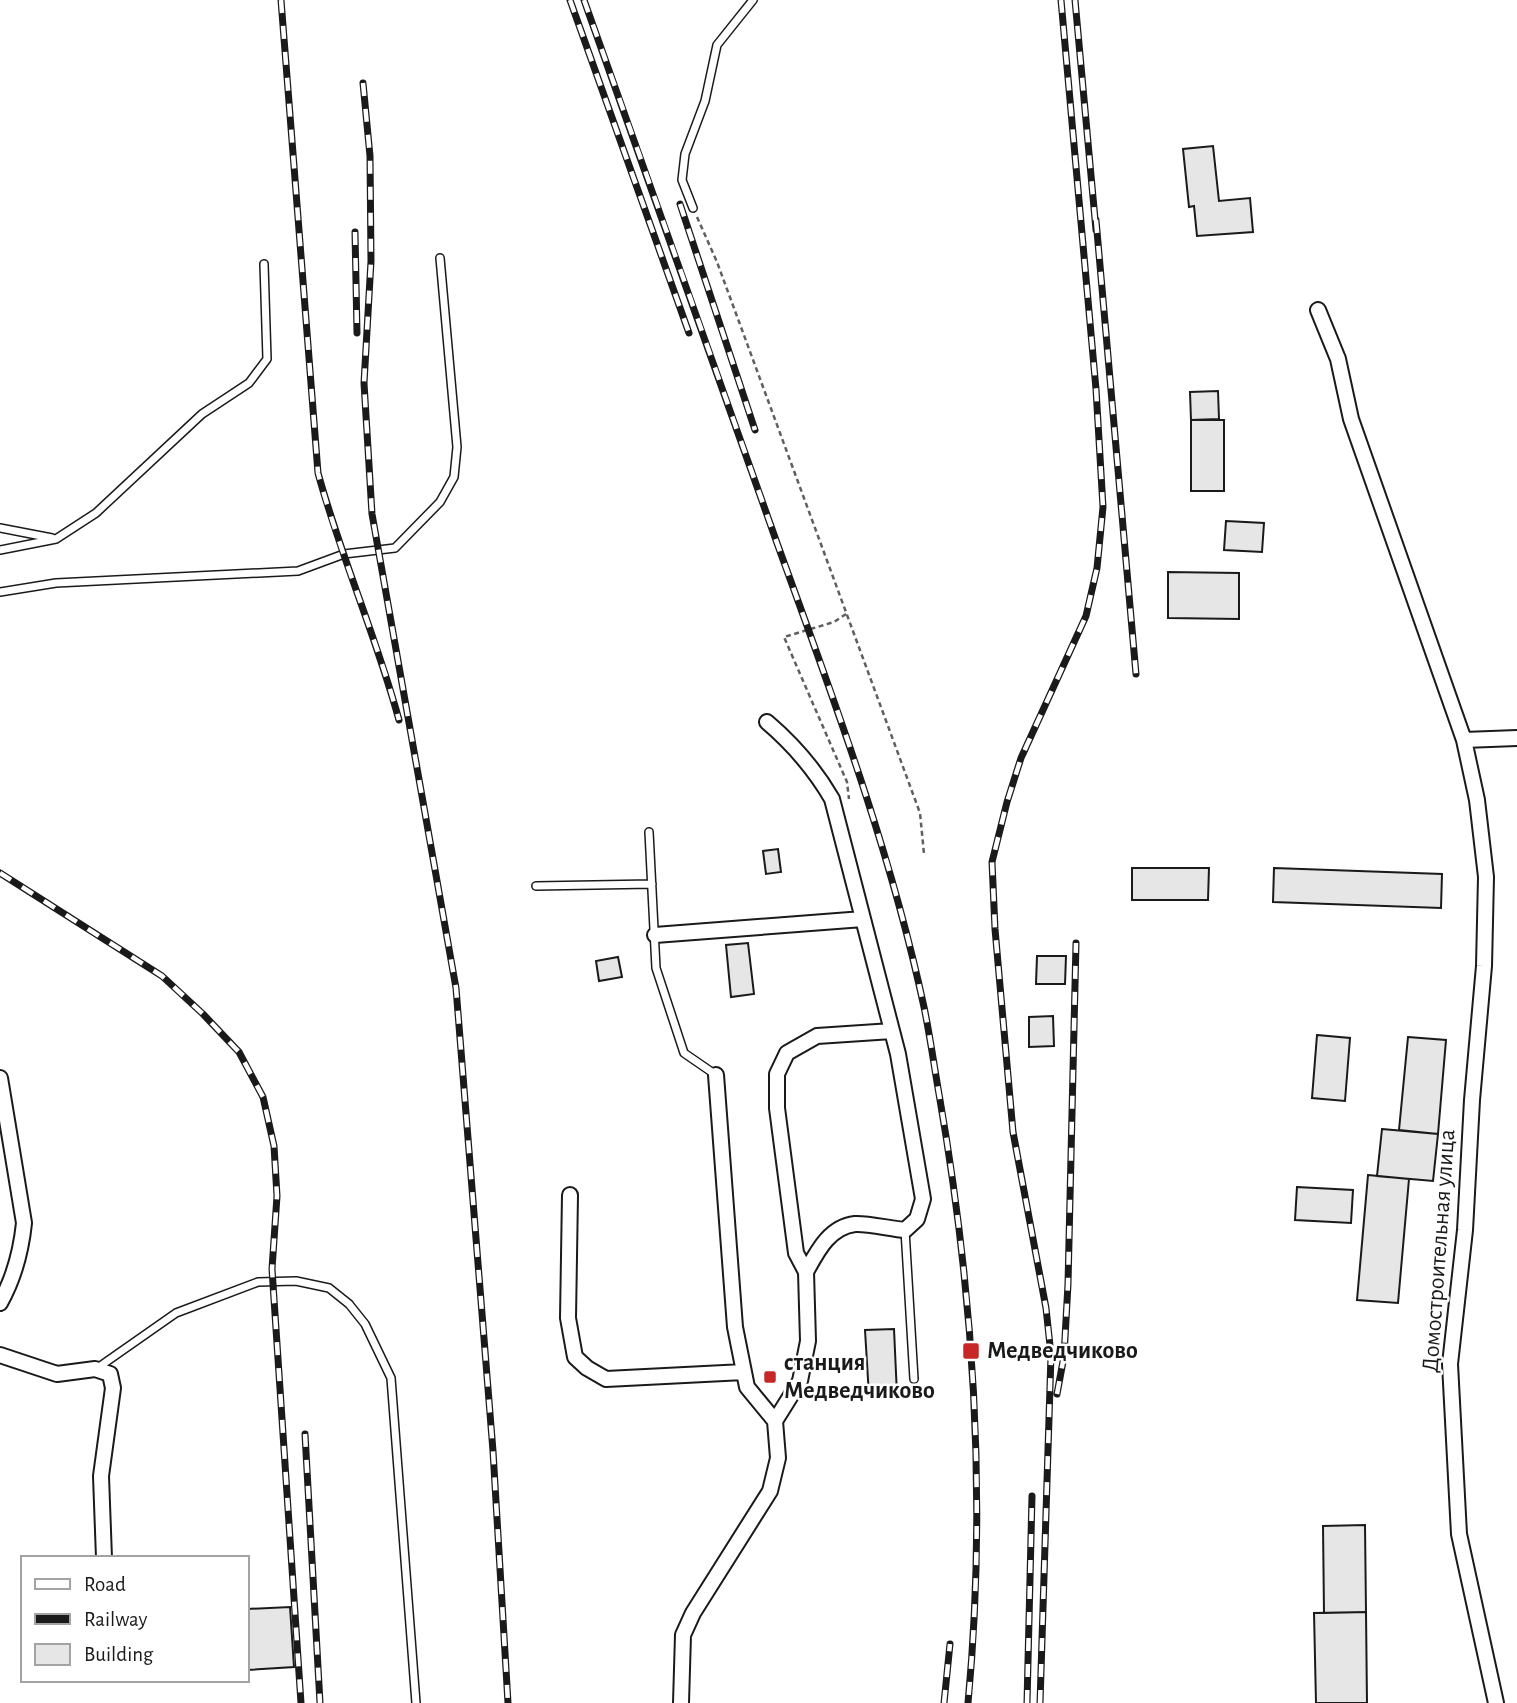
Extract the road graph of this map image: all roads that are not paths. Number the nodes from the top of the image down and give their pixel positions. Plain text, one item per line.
1 (753, 0) edge
2 (693, 208) road end
3 (440, 258) dead end
4 (264, 264) dead end
5 (1318, 310) dead end
6 (0, 528) edge
7 (56, 539) junction
8 (0, 550) edge
9 (0, 592) edge
10 (767, 722) dead end
11 (1517, 738) edge
12 (1464, 740) junction
13 (649, 832) dead end
14 (652, 884) junction
15 (536, 886) dead end
16 (863, 919) junction
17 (655, 935) junction
18 (892, 1031) junction
19 (716, 1075) joint
20 (0, 1078) edge
21 (570, 1195) dead end
22 (905, 1230) junction
23 (806, 1272) junction
24 (0, 1303) edge
25 (0, 1355) edge
26 (95, 1369) junction
27 (744, 1371) junction
28 (914, 1379) dead end
29 (775, 1421) junction
30 (104, 1556) edge
31 (416, 1703) edge
32 (681, 1703) edge
33 (1496, 1703) edge

1 - 2 lane
3 - 9 lane
4 - 7 lane
5 - 12 street, Домостроительная улица
6 - 7 lane
7 - 8 lane
10 - 16 street
11 - 12 street
12 - 33 street, Домостроительная улица
13 - 14 lane
14 - 15 lane
14 - 17 lane
16 - 17 street
16 - 18 street
17 - 19 lane
18 - 22 street
18 - 23 street
19 - 27 street
20 - 24 street
21 - 27 street
22 - 23 street
22 - 28 lane
23 - 29 street
25 - 26 street
26 - 30 street
26 - 31 lane
27 - 29 street
29 - 32 street

